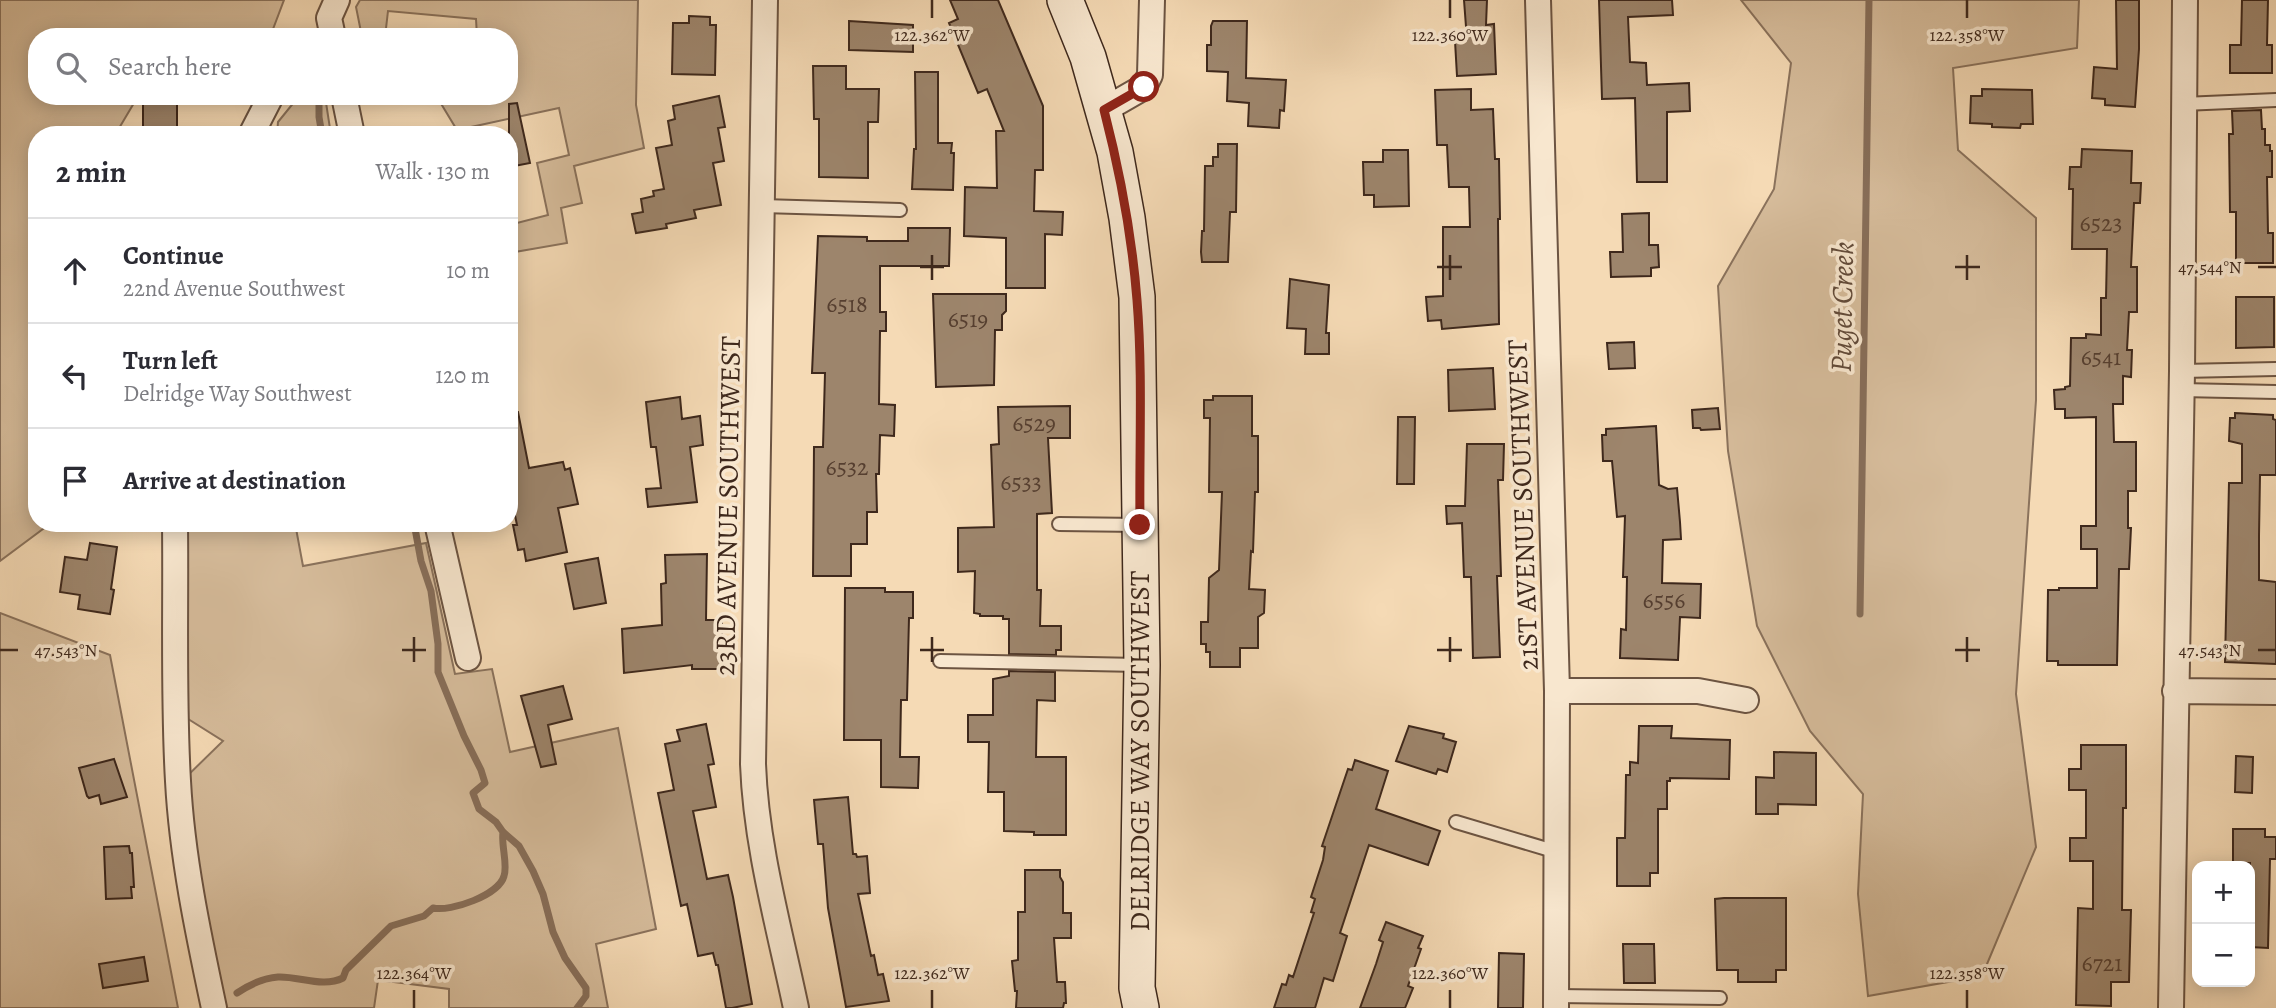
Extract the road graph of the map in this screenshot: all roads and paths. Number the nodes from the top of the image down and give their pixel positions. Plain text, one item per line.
1 (765, 0) edge
2 (1065, 0) edge
3 (1152, 0) edge
4 (1538, 0) edge
5 (2185, 0) edge
6 (2276, 100) edge
7 (2183, 104) junction
8 (266, 105) edge
9 (346, 105) edge
10 (1104, 110) junction
11 (256, 126) edge
12 (350, 126) edge
13 (762, 206) junction
14 (900, 210) dead end
15 (2276, 369) edge
16 (2181, 380) junction
17 (2276, 392) edge
18 (1059, 524) dead end
19 (1140, 525) junction
20 (175, 532) edge
21 (439, 532) edge
22 (468, 658) dead end
23 (940, 661) dead end
24 (1142, 665) junction
25 (1557, 691) junction
26 (2175, 691) junction
27 (2276, 692) edge
28 (1746, 700) dead end
29 (1456, 822) dead end
30 (1557, 852) junction
31 (1720, 998) dead end
32 (1556, 1002) edge
33 (214, 1008) edge
34 (796, 1008) edge
35 (1141, 1008) edge
36 (2171, 1008) edge

1 - 13 street, 23RD AVENUE SOUTHWEST
2 - 10 main road, DELRIDGE WAY SOUTHWEST
3 - 10 street
4 - 25 street, 21ST AVENUE SOUTHWEST
5 - 7 street
6 - 7 lane
7 - 16 street
8 - 11 street
9 - 12 street
10 - 19 main road, DELRIDGE WAY SOUTHWEST
13 - 14 lane
13 - 34 street, 23RD AVENUE SOUTHWEST
15 - 16 lane
16 - 17 lane
16 - 26 street
18 - 19 lane
19 - 24 main road, DELRIDGE WAY SOUTHWEST
20 - 33 street
21 - 22 street
23 - 24 lane
24 - 35 main road, DELRIDGE WAY SOUTHWEST
25 - 28 street
25 - 30 street, 21ST AVENUE SOUTHWEST
26 - 27 street
26 - 36 street
29 - 30 lane
30 - 32 street, 21ST AVENUE SOUTHWEST
31 - 32 lane

